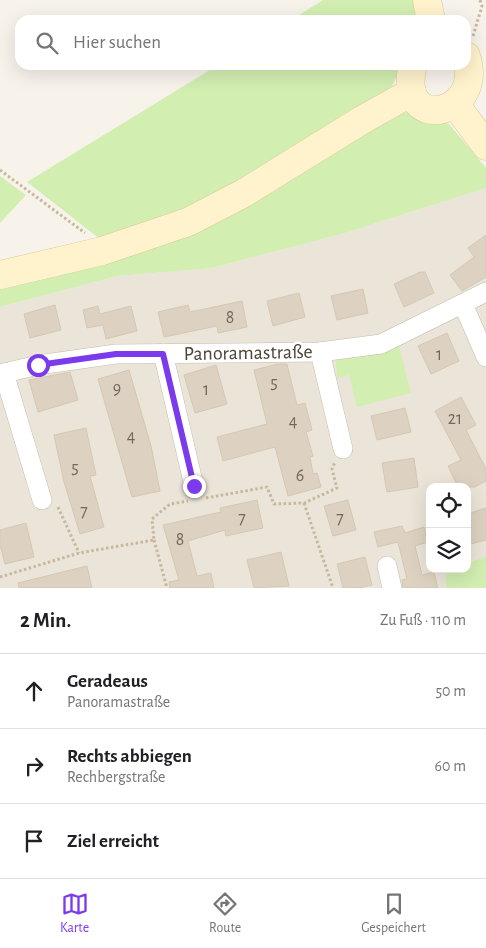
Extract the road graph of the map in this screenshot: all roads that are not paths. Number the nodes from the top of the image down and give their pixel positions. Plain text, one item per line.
1 (427, 0) edge
2 (430, 15) edge
3 (471, 64) edge
4 (412, 70) edge
5 (412, 92) junction
6 (458, 108) junction
7 (486, 146) edge
8 (0, 274) edge
9 (486, 292) edge
10 (463, 304) junction
11 (320, 352) junction
12 (163, 354) junction
13 (486, 357) edge
14 (2, 374) edge
15 (343, 449) road end
16 (197, 495) road end
17 (42, 500) road end
18 (387, 566) dead end
19 (392, 588) edge

1 - 2 street
3 - 6 street
4 - 5 street
5 - 6 street
5 - 8 street
6 - 7 street
9 - 10 street, Panoramastraße
10 - 11 street, Panoramastraße
10 - 13 street
11 - 12 street, Panoramastraße
11 - 15 street
12 - 14 street, Panoramastraße
12 - 16 street
14 - 17 street
18 - 19 street

